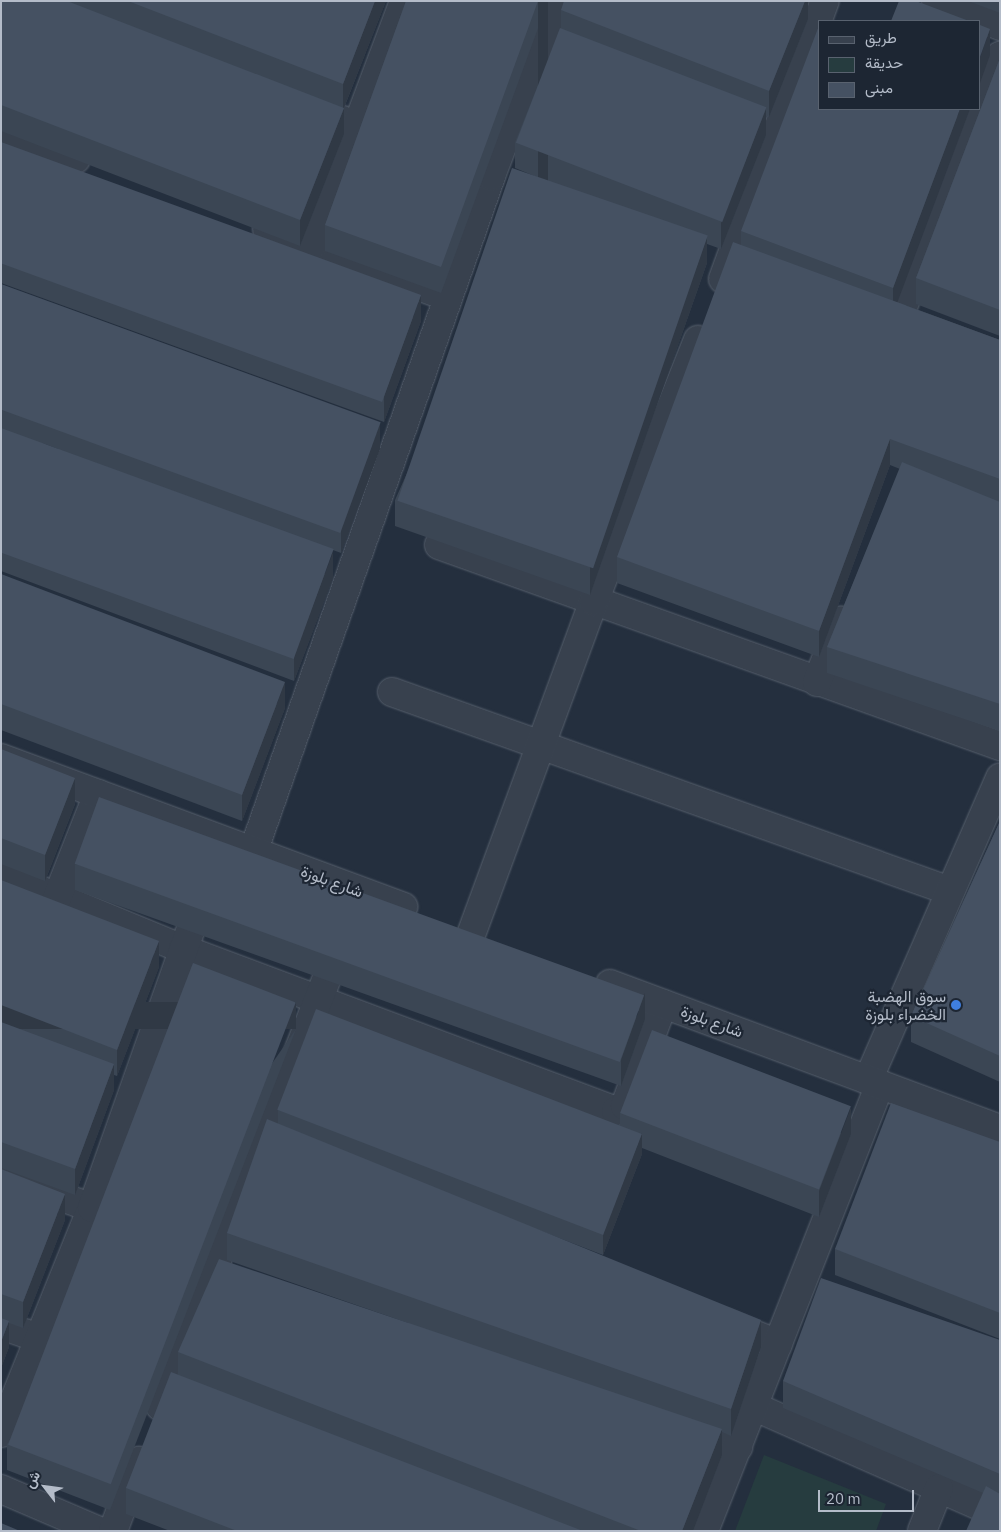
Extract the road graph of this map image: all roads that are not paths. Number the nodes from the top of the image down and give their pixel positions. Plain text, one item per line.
1 (404, 1) edge
2 (557, 1) edge
3 (825, 1) edge
4 (936, 1) edge
5 (818, 20) edge
6 (818, 20) edge
7 (1000, 26) edge
8 (542, 39) junction
9 (570, 49) edge
10 (1000, 56) edge
11 (284, 97) edge
12 (981, 105) edge
13 (979, 110) edge
14 (751, 119) edge
15 (358, 126) junction
16 (778, 130) junction
17 (1, 131) edge
18 (102, 168) edge
19 (490, 176) junction
20 (518, 186) edge
21 (239, 219) edge
22 (312, 246) junction
23 (701, 253) edge
24 (729, 264) junction
25 (757, 273) edge
26 (448, 297) junction
27 (869, 311) edge
28 (898, 320) junction
29 (925, 329) edge
30 (371, 432) edge
31 (47, 442) edge
32 (398, 442) junction
33 (176, 496) edge
34 (439, 545) edge
35 (324, 558) edge
36 (352, 569) junction
37 (850, 599) edge
38 (594, 601) junction
39 (817, 682) junction
40 (278, 687) edge
41 (392, 692) dead end
42 (306, 698) junction
43 (542, 746) junction
44 (1000, 746) edge
45 (1, 758) edge
46 (1000, 778) edge
47 (98, 794) junction
48 (228, 842) junction
49 (253, 852) junction
50 (216, 869) edge
51 (1, 874) edge
52 (947, 890) junction
53 (367, 894) junction
54 (58, 898) junction
55 (202, 904) edge
56 (355, 920) edge
57 (472, 932) junction
58 (499, 943) edge
59 (183, 949) junction
60 (338, 954) edge
61 (581, 973) edge
62 (318, 998) junction
63 (663, 1004) junction
64 (108, 1077) edge
65 (874, 1082) junction
66 (135, 1087) junction
67 (1000, 1129) edge
68 (264, 1134) junction
69 (292, 1145) edge
70 (1, 1176) edge
71 (92, 1208) junction
72 (211, 1272) junction
73 (805, 1276) junction
74 (239, 1282) edge
75 (832, 1286) edge
76 (704, 1314) edge
77 (1, 1325) edge
78 (38, 1338) junction
79 (778, 1344) junction
80 (166, 1388) junction
81 (194, 1399) edge
82 (753, 1406) junction
83 (662, 1422) edge
84 (1, 1433) edge
85 (738, 1447) junction
86 (939, 1488) junction
87 (1, 1489) edge
88 (1000, 1514) edge
89 (99, 1531) edge
90 (113, 1531) edge
91 (704, 1531) edge
92 (922, 1531) edge

1 - 15 street
2 - 8 street
3 - 5 street
4 - 7 street
6 - 16 street
8 - 9 street
8 - 19 street
10 - 12 street
11 - 15 street
13 - 28 street
14 - 16 street
15 - 22 street
16 - 24 street
17 - 18 street
19 - 20 street
19 - 26 street
21 - 22 street
22 - 26 street
23 - 24 street
24 - 25 street
24 - 38 street
26 - 32 street
27 - 28 street
28 - 29 street
30 - 32 street
31 - 33 street
32 - 36 street
34 - 38 street
35 - 36 street
36 - 42 street
37 - 39 street
38 - 39 street
38 - 43 street
39 - 44 street
40 - 42 street
41 - 43 street
42 - 49 street
43 - 52 street
43 - 57 street
45 - 47 street, شارع بلوزة
46 - 52 street
47 - 48 street, شارع بلوزة
47 - 54 street
48 - 49 street, شارع بلوزة
48 - 50 street
49 - 53 street, شارع بلوزة
51 - 54 street
52 - 65 street
53 - 56 street
53 - 57 street, شارع بلوزة
54 - 59 street
55 - 59 street
57 - 58 street, شارع بلوزة
59 - 62 street
59 - 66 street
60 - 62 street
61 - 63 street, شارع بلوزة
62 - 63 street
62 - 68 street
63 - 65 street, شارع بلوزة
64 - 66 street
65 - 67 street, شارع بلوزة
65 - 73 street
66 - 71 street
68 - 69 street
68 - 72 street
70 - 71 street
71 - 78 street
72 - 74 street
72 - 80 street
73 - 75 street
73 - 79 street
76 - 79 street
77 - 78 street
78 - 84 street
79 - 82 street
80 - 81 street
80 - 90 street
82 - 85 street
82 - 86 street
83 - 85 street
85 - 91 street
86 - 88 street
86 - 92 street
87 - 89 street

